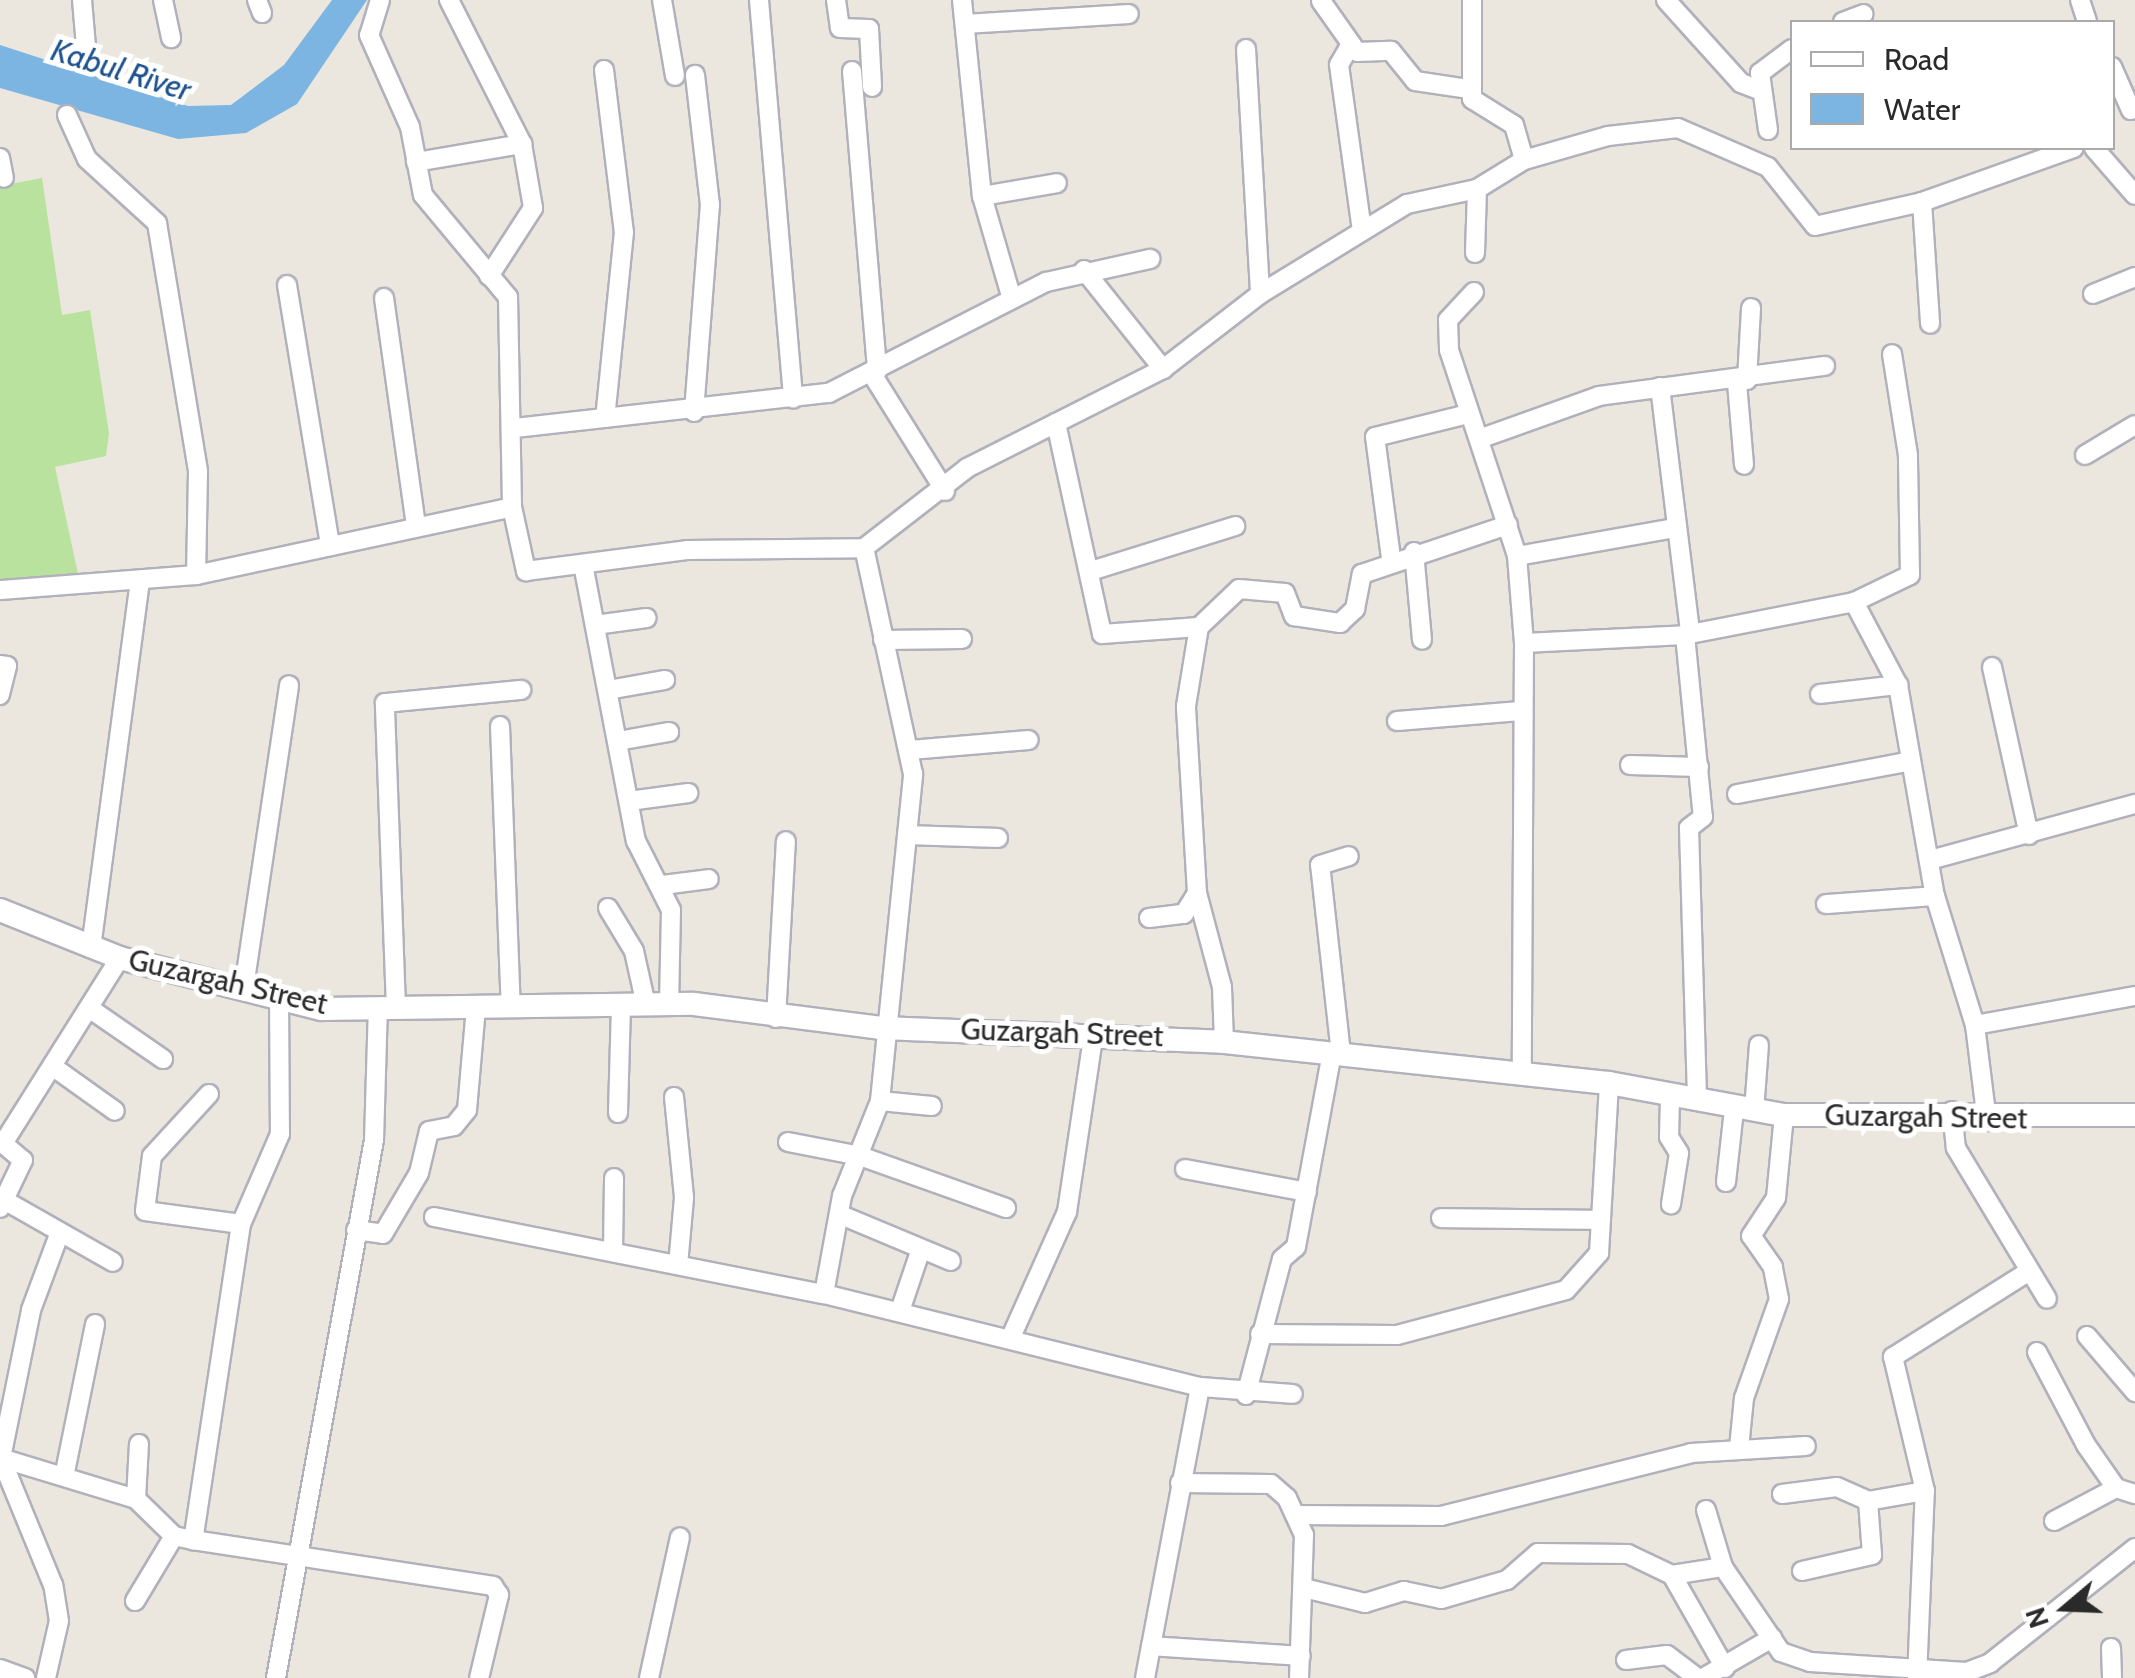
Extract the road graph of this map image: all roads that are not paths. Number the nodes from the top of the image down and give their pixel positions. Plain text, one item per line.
1 (82, 0) edge
2 (163, 0) edge
3 (380, 0) edge
4 (449, 0) edge
5 (662, 0) edge
6 (758, 0) edge
7 (836, 0) edge
8 (962, 0) edge
9 (1472, 0) edge
10 (1666, 0) edge
11 (1321, 1) edge
12 (1129, 14) dead end
13 (1864, 14) dead end
14 (1849, 20) edge
15 (964, 24) junction
16 (172, 38) dead end
17 (1352, 44) junction
18 (1246, 49) dead end
19 (1790, 50) edge
20 (87, 58) dead end
21 (604, 70) dead end
22 (852, 71) dead end
23 (2115, 74) edge
24 (695, 75) dead end
25 (674, 76) dead end
26 (872, 87) dead end
27 (1469, 88) junction
28 (1759, 90) junction
29 (2133, 110) edge
30 (67, 115) dead end
31 (1768, 130) dead end
32 (522, 144) junction
33 (2068, 150) edge
34 (2096, 150) edge
35 (0, 158) edge
36 (1524, 160) junction
37 (416, 162) junction
38 (4, 178) dead end
39 (1058, 182) dead end
40 (1477, 189) junction
41 (2135, 195) edge
42 (982, 196) junction
43 (1922, 202) junction
44 (1362, 230) junction
45 (1475, 253) dead end
46 (1150, 259) dead end
47 (1084, 270) junction
48 (488, 276) junction
49 (2135, 277) edge
50 (287, 286) dead end
51 (1474, 292) dead end
52 (1260, 294) junction
53 (2093, 294) dead end
54 (384, 298) dead end
55 (1012, 299) junction
56 (1751, 308) dead end
57 (1930, 324) dead end
58 (1892, 354) dead end
59 (1825, 366) dead end
60 (1162, 369) junction
61 (875, 372) junction
62 (1742, 381) junction
63 (1660, 387) junction
64 (793, 400) junction
65 (694, 412) junction
66 (1468, 414) junction
67 (605, 418) junction
68 (1056, 423) junction
69 (2135, 425) edge
70 (515, 428) junction
71 (1480, 439) junction
72 (2085, 455) dead end
73 (1744, 465) dead end
74 (944, 490) junction
75 (512, 507) junction
76 (1508, 525) junction
77 (1235, 526) dead end
78 (416, 527) junction
79 (1674, 528) junction
80 (330, 544) junction
81 (864, 548) junction
82 (1414, 552) junction
83 (1517, 556) junction
84 (1391, 558) junction
85 (583, 564) junction
86 (1094, 570) junction
87 (196, 575) junction
88 (140, 583) junction
89 (0, 590) edge
90 (1854, 602) junction
91 (647, 618) dead end
92 (595, 625) junction
93 (1199, 627) junction
94 (1688, 634) junction
95 (962, 639) dead end
96 (883, 640) junction
97 (1422, 640) dead end
98 (1524, 642) junction
99 (0, 665) edge
100 (1992, 667) dead end
101 (664, 680) dead end
102 (290, 685) dead end
103 (1898, 685) junction
104 (521, 690) dead end
105 (608, 690) junction
106 (1820, 694) dead end
107 (0, 695) edge
108 (1520, 711) junction
109 (1397, 721) dead end
110 (500, 726) dead end
111 (669, 732) dead end
112 (1029, 740) dead end
113 (618, 741) junction
114 (910, 750) junction
115 (1911, 761) junction
116 (1630, 766) dead end
117 (1699, 767) junction
118 (688, 793) dead end
119 (1737, 794) dead end
120 (629, 801) junction
121 (2135, 804) edge
122 (906, 835) junction
123 (2029, 835) junction
124 (998, 838) dead end
125 (786, 841) dead end
126 (1349, 856) dead end
127 (1930, 860) junction
128 (710, 879) dead end
129 (663, 885) junction
130 (1198, 894) junction
131 (1935, 896) junction
132 (1826, 904) dead end
133 (608, 908) dead end
134 (0, 910) edge
135 (1150, 918) dead end
136 (91, 948) junction
137 (120, 958) junction
138 (244, 987) junction
139 (2135, 996) edge
140 (279, 997) junction
141 (658, 1004) junction
142 (622, 1005) junction
143 (511, 1006) junction
144 (476, 1007) junction
145 (88, 1008) junction
146 (387, 1008) junction
147 (776, 1018) junction
148 (1975, 1025) junction
149 (881, 1028) junction
150 (1094, 1031) junction
151 (1224, 1042) junction
152 (1759, 1045) dead end
153 (1336, 1054) junction
154 (162, 1059) dead end
155 (52, 1066) junction
156 (1522, 1073) junction
157 (1609, 1082) junction
158 (209, 1094) dead end
159 (674, 1097) dead end
160 (1670, 1097) junction
161 (1697, 1098) junction
162 (880, 1101) junction
163 (932, 1106) dead end
164 (1744, 1110) junction
165 (1952, 1111) junction
166 (115, 1112) dead end
167 (618, 1112) dead end
168 (1784, 1115) junction
169 (2135, 1116) edge
170 (1987, 1121) junction
171 (2, 1142) edge
172 (788, 1142) dead end
173 (860, 1156) junction
174 (1186, 1169) dead end
175 (614, 1178) dead end
176 (1726, 1182) dead end
177 (1307, 1192) junction
178 (2, 1204) edge
179 (1671, 1204) dead end
180 (1006, 1208) dead end
181 (841, 1215) junction
182 (434, 1217) dead end
183 (1441, 1218) dead end
184 (1600, 1220) junction
185 (241, 1224) junction
186 (356, 1230) junction
187 (60, 1232) junction
188 (921, 1249) junction
189 (613, 1252) junction
190 (114, 1262) dead end
191 (951, 1262) dead end
192 (678, 1265) junction
193 (2028, 1272) junction
194 (824, 1294) junction
195 (2047, 1300) dead end
196 (900, 1311) junction
197 (95, 1324) dead end
198 (1260, 1334) junction
199 (2088, 1336) dead end
200 (1011, 1338) junction
201 (2037, 1352) dead end
202 (1200, 1387) junction
203 (2135, 1392) edge
204 (1293, 1394) dead end
205 (1246, 1395) junction
206 (140, 1444) dead end
207 (1806, 1446) dead end
208 (1739, 1448) junction
209 (2, 1458) edge
210 (65, 1472) junction
211 (1180, 1483) junction
212 (2116, 1488) junction
213 (1925, 1491) junction
214 (1782, 1494) dead end
215 (2135, 1494) edge
216 (136, 1499) junction
217 (1868, 1501) junction
218 (1706, 1510) dead end
219 (1295, 1514) junction
220 (2054, 1521) dead end
221 (183, 1538) junction
222 (680, 1538) dead end
223 (2135, 1548) edge
224 (304, 1551) junction
225 (1723, 1567) junction
226 (1802, 1571) dead end
227 (1672, 1575) junction
228 (1304, 1588) junction
229 (135, 1601) dead end
230 (1772, 1638) junction
231 (1151, 1646) junction
232 (2111, 1648) dead end
233 (1302, 1656) junction
234 (1626, 1660) dead end
235 (1724, 1668) junction
236 (0, 1670) edge
237 (1917, 1673) edge
238 (25, 1678) edge
239 (46, 1678) edge
240 (276, 1678) edge
241 (479, 1678) edge
242 (649, 1678) edge
243 (1145, 1678) edge
244 (1299, 1678) edge
245 (1700, 1678) edge
246 (2112, 1678) edge

1 - 20 street
2 - 16 street
3 - 37 street
4 - 32 street
5 - 25 street
6 - 64 street
7 - 26 street
8 - 15 street
9 - 27 street
10 - 28 street
11 - 17 street
12 - 15 street
13 - 14 street
15 - 42 street
17 - 27 street
17 - 44 street
18 - 52 street
19 - 28 street
21 - 67 street
22 - 61 street
23 - 29 street
24 - 65 street
27 - 36 street
28 - 31 street
30 - 87 street
32 - 37 street
32 - 48 street
33 - 43 street
34 - 41 street
35 - 38 street
36 - 40 street
36 - 43 street
37 - 48 street
39 - 42 street
40 - 44 street
40 - 45 street
42 - 55 street
43 - 57 street
44 - 52 street
46 - 47 street
47 - 55 street
47 - 60 street
48 - 70 street
49 - 53 street
50 - 80 street
51 - 66 street
52 - 60 street
54 - 78 street
55 - 61 street
56 - 62 street
58 - 90 street
59 - 62 street
60 - 68 street
61 - 64 street
61 - 74 street
62 - 63 street
62 - 73 street
63 - 71 street
63 - 79 street
64 - 65 street
65 - 67 street
66 - 71 street
66 - 84 street
67 - 70 street
68 - 74 street
68 - 86 street
69 - 72 street
70 - 75 street
71 - 76 street
74 - 81 street
75 - 78 street
75 - 85 street
76 - 82 street
76 - 83 street
77 - 86 street
78 - 80 street
79 - 83 street
79 - 94 street
80 - 87 street
81 - 85 street
81 - 96 street
82 - 84 street
82 - 97 street
83 - 98 street
84 - 93 street
85 - 92 street
86 - 93 street
87 - 88 street
88 - 89 street
88 - 136 street
90 - 94 street
90 - 103 street
91 - 92 street
92 - 105 street
93 - 130 street
94 - 98 street
94 - 117 street
95 - 96 street
96 - 114 street
98 - 108 street
99 - 107 street
100 - 123 street
101 - 105 street
102 - 138 street
103 - 106 street
103 - 115 street
104 - 146 street
105 - 113 street
108 - 109 street
108 - 156 street
110 - 143 street
111 - 113 street
112 - 114 street
113 - 120 street
114 - 122 street
115 - 119 street
115 - 127 street
116 - 117 street
117 - 161 street
118 - 120 street
120 - 129 street
121 - 123 street
122 - 124 street
122 - 149 street
123 - 127 street
125 - 147 street
126 - 153 street
127 - 131 street
128 - 129 street
129 - 141 street
130 - 135 street
130 - 151 street
131 - 132 street
131 - 148 street
133 - 141 street
134 - 136 street, Guzargah Street
136 - 137 street, Guzargah Street
137 - 138 street, Guzargah Street
137 - 145 street
138 - 140 street, Guzargah Street
139 - 148 street
140 - 146 street, Guzargah Street
140 - 185 street
141 - 142 street, Guzargah Street
141 - 147 street, Guzargah Street
142 - 143 street, Guzargah Street
142 - 167 street
143 - 144 street, Guzargah Street
144 - 146 street, Guzargah Street
144 - 186 street
145 - 154 street
145 - 155 street
146 - 186 street
147 - 149 street, Guzargah Street
148 - 170 street
149 - 150 street, Guzargah Street
149 - 162 street
150 - 151 street, Guzargah Street
150 - 200 street
151 - 153 street, Guzargah Street
152 - 164 street
153 - 156 street, Guzargah Street
153 - 177 street
155 - 166 street
155 - 171 street
156 - 157 street, Guzargah Street
157 - 160 street, Guzargah Street
157 - 184 street
158 - 185 street
159 - 192 street
160 - 161 street, Guzargah Street
160 - 179 street
161 - 164 street, Guzargah Street
162 - 163 street
162 - 173 street
164 - 168 street, Guzargah Street
164 - 176 street
165 - 168 street, Guzargah Street
165 - 170 street, Guzargah Street
165 - 193 street
168 - 208 street
169 - 170 street, Guzargah Street
171 - 178 street
172 - 173 street
173 - 180 street
173 - 181 street
174 - 177 street
175 - 189 street
177 - 198 street
178 - 187 street
181 - 188 street
181 - 194 street
182 - 189 street
183 - 184 street
184 - 198 street
185 - 221 street
186 - 224 street
187 - 190 street
187 - 209 street
188 - 191 street
188 - 196 street
189 - 192 street
192 - 194 street
193 - 195 street
193 - 213 street
194 - 196 street
196 - 200 street
197 - 210 street
198 - 205 street
199 - 203 street
200 - 202 street
201 - 212 street
202 - 205 street
202 - 211 street
204 - 205 street
206 - 216 street
207 - 208 street
208 - 219 street
209 - 210 street
209 - 239 street
210 - 216 street
211 - 219 street
211 - 231 street
212 - 215 street
212 - 220 street
213 - 217 street
213 - 237 street
214 - 217 street
216 - 221 street
217 - 226 street
218 - 225 street
219 - 228 street
221 - 224 street
221 - 229 street
222 - 242 street
223 - 237 street
224 - 240 street
224 - 241 street
225 - 227 street
225 - 230 street
227 - 228 street
227 - 235 street
228 - 233 street
230 - 235 street
230 - 237 street
231 - 233 street
231 - 243 street
232 - 246 street
233 - 244 street
234 - 245 street
235 - 245 street
236 - 238 street

